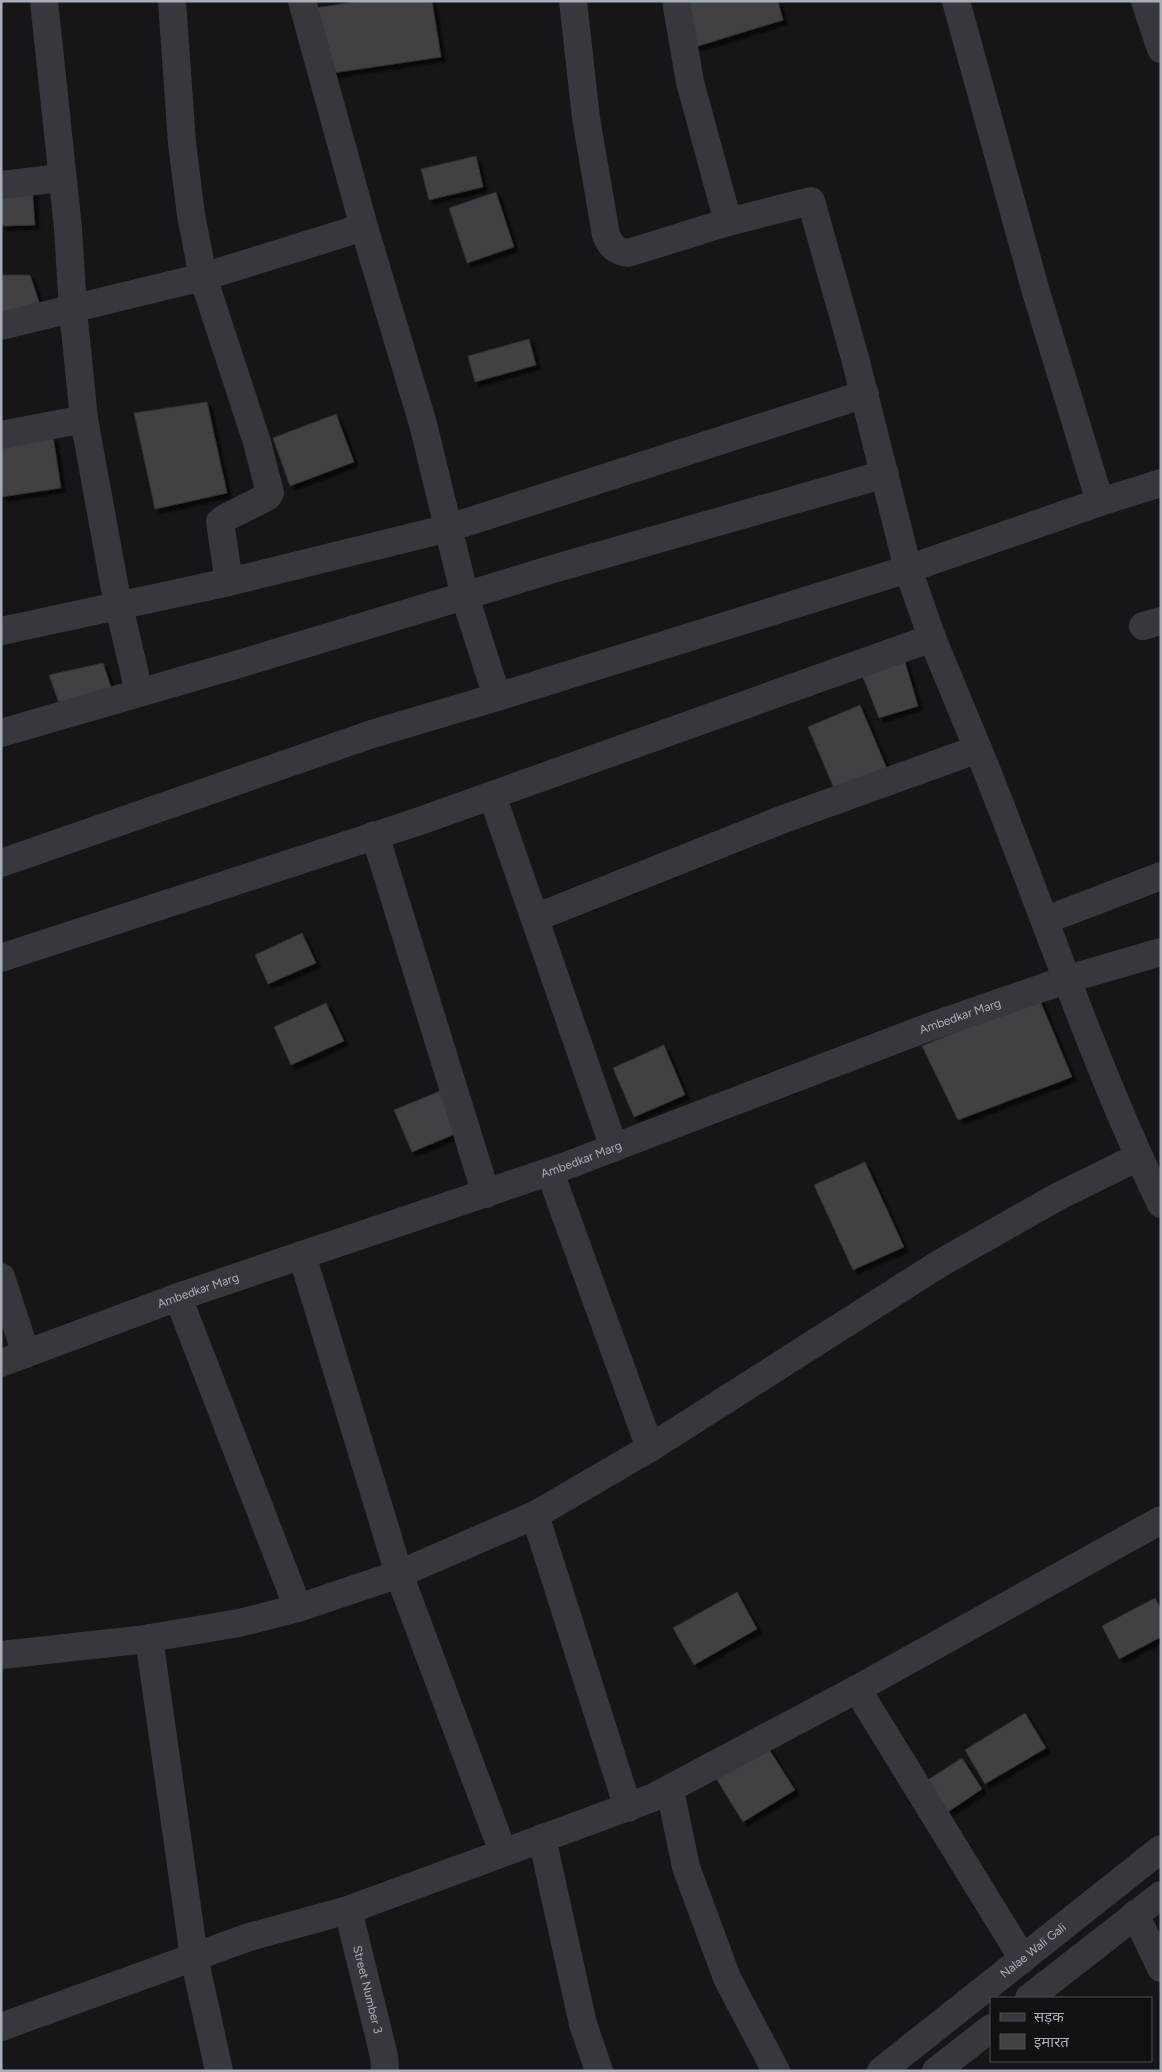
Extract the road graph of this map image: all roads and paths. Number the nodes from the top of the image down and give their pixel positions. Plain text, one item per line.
1 (44, 1) edge
2 (172, 1) edge
3 (302, 1) edge
4 (572, 1) edge
5 (676, 1) edge
6 (956, 1) edge
7 (1145, 1) edge
8 (1161, 49) edge
9 (62, 178) junction
10 (1, 185) edge
11 (728, 222) junction
12 (364, 227) junction
13 (204, 277) junction
14 (73, 310) junction
15 (1, 326) edge
16 (865, 394) junction
17 (84, 419) junction
18 (1, 435) edge
19 (884, 474) junction
20 (1161, 483) edge
21 (1100, 502) junction
22 (448, 528) junction
23 (908, 569) junction
24 (229, 582) junction
25 (465, 597) junction
26 (119, 605) junction
27 (1, 630) edge
28 (932, 638) junction
29 (139, 692) junction
30 (497, 697) junction
31 (1, 733) edge
32 (978, 749) junction
33 (492, 795) junction
34 (375, 836) junction
35 (1, 862) edge
36 (1161, 876) edge
37 (535, 918) junction
38 (1046, 920) junction
39 (1161, 952) edge
40 (1, 958) edge
41 (1068, 979) junction
42 (614, 1148) junction
43 (1138, 1157) junction
44 (550, 1172) junction
45 (486, 1194) junction
46 (1161, 1204) edge
47 (302, 1256) junction
48 (1, 1277) edge
49 (178, 1297) junction
50 (26, 1354) junction
51 (1, 1363) edge
52 (650, 1448) junction
53 (534, 1515) junction
54 (1161, 1520) edge
55 (399, 1574) junction
56 (298, 1608) junction
57 (149, 1638) junction
58 (1, 1655) edge
59 (857, 1688) junction
60 (670, 1790) junction
61 (628, 1808) junction
62 (542, 1838) junction
63 (1161, 1849) edge
64 (503, 1852) junction
65 (1161, 1895) edge
66 (348, 1910) junction
67 (1135, 1914) junction
68 (194, 1957) junction
69 (1024, 1959) junction
70 (1161, 1968) edge
71 (1030, 1997) edge
72 (1, 2027) edge
73 (990, 2029) edge
74 (219, 2071) edge
75 (386, 2071) edge
76 (599, 2071) edge
77 (776, 2071) edge
78 (881, 2071) edge
79 (936, 2071) edge

1 - 9 street
2 - 13 street
3 - 12 street
4 - 11 street
5 - 11 street
6 - 21 street
7 - 8 street
9 - 10 street
9 - 14 street
11 - 16 street
12 - 13 street
12 - 22 street
13 - 14 street
13 - 24 street
14 - 15 street
14 - 17 street
16 - 19 street
16 - 22 street
17 - 18 street
17 - 26 street
19 - 23 street
19 - 25 street
20 - 21 street
21 - 23 street
22 - 24 street
22 - 25 street
23 - 28 street
23 - 30 street
24 - 26 street
25 - 29 street
25 - 30 street
26 - 27 street
26 - 29 street
28 - 32 street
28 - 33 street
29 - 31 street
30 - 35 street
32 - 37 street
32 - 38 street
33 - 34 street
33 - 37 street
34 - 40 street
34 - 45 street
36 - 38 street
37 - 42 street
38 - 41 street
39 - 41 street, Ambedkar Marg
41 - 42 street, Ambedkar Marg
41 - 43 street
42 - 44 street, Ambedkar Marg
43 - 46 street
43 - 52 street
44 - 45 street, Ambedkar Marg
44 - 52 street
45 - 47 street, Ambedkar Marg
47 - 49 street, Ambedkar Marg
47 - 55 street
48 - 50 street
49 - 50 street, Ambedkar Marg
49 - 56 street
50 - 51 street, Ambedkar Marg
52 - 53 street
53 - 55 street
53 - 61 street
54 - 59 street
55 - 56 street
55 - 64 street
56 - 57 street
57 - 58 street
57 - 68 street
59 - 60 street
59 - 69 street
60 - 61 street
60 - 77 street
61 - 62 street
62 - 64 street
62 - 76 street
63 - 69 street, Nalae Wali Gali
64 - 66 street
65 - 67 street
66 - 68 street
66 - 75 street, Street Number 3
67 - 70 street
67 - 71 street
68 - 72 street
68 - 74 street
69 - 78 street, Nalae Wali Gali
73 - 79 street

